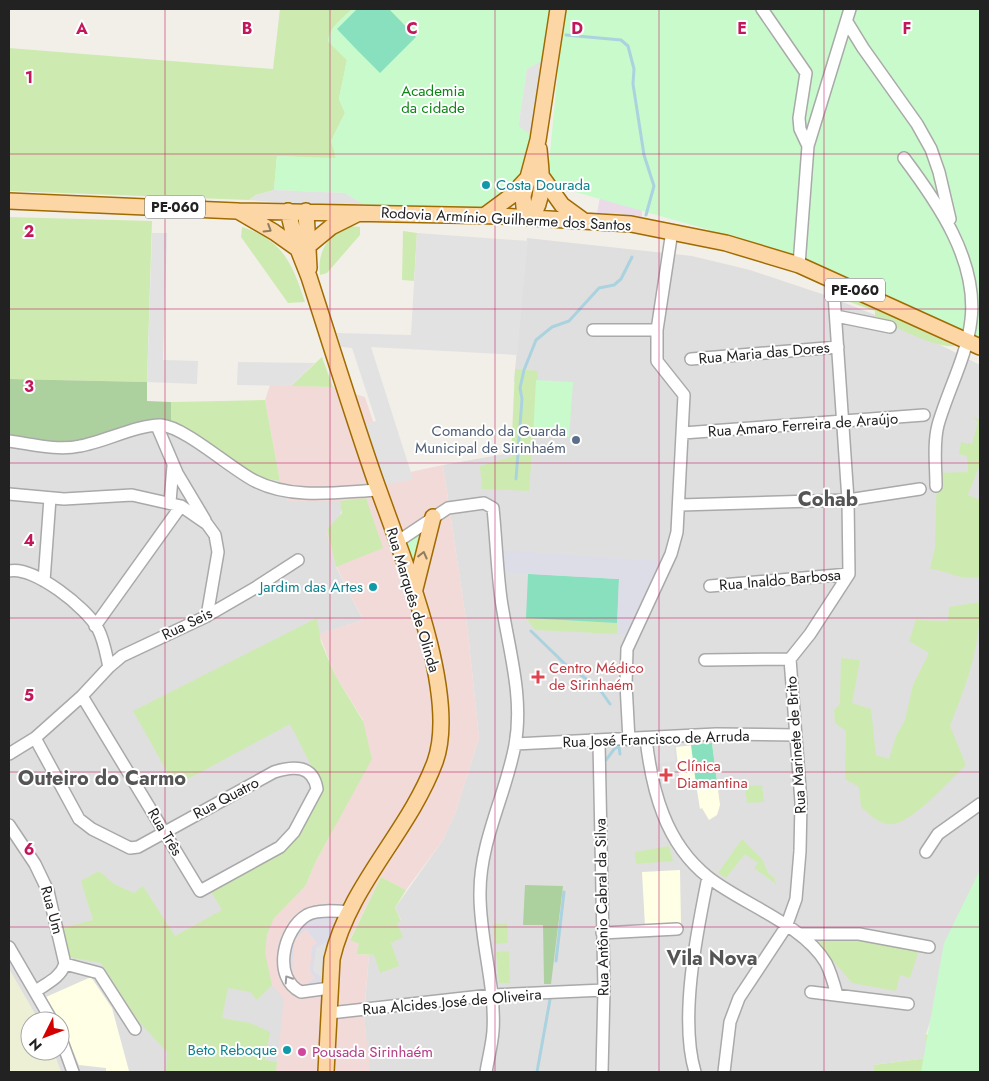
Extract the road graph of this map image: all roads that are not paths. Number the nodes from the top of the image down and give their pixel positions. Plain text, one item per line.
1 (558, 9) edge
2 (762, 9) edge
3 (850, 9) edge
4 (847, 22) junction
5 (808, 146) junction
6 (904, 158) dead end
7 (534, 178) junction
8 (9, 201) edge
9 (237, 211) junction
10 (288, 211) junction
11 (306, 211) junction
12 (361, 212) junction
13 (484, 216) junction
14 (531, 218) junction
15 (585, 222) junction
16 (952, 230) junction
17 (672, 231) junction
18 (303, 248) junction
19 (798, 265) junction
20 (833, 280) junction
21 (836, 316) junction
22 (890, 327) dead end
23 (593, 330) dead end
24 (658, 330) junction
25 (966, 340) junction
26 (838, 347) junction
27 (980, 347) edge
28 (691, 360) dead end
29 (924, 415) dead end
30 (843, 423) junction
31 (157, 426) junction
32 (683, 433) junction
33 (9, 441) edge
34 (173, 464) junction
35 (936, 486) dead end
36 (920, 489) dead end
37 (378, 490) junction
38 (9, 494) edge
39 (50, 498) junction
40 (848, 500) junction
41 (175, 504) junction
42 (680, 505) junction
43 (433, 517) junction
44 (211, 530) junction
45 (397, 542) junction
46 (298, 560) dead end
47 (9, 571) edge
48 (850, 574) junction
49 (44, 581) junction
50 (710, 586) dead end
51 (414, 594) junction
52 (207, 616) junction
53 (95, 626) junction
54 (790, 659) junction
55 (705, 660) dead end
56 (109, 667) junction
57 (82, 696) junction
58 (796, 735) junction
59 (35, 738) junction
60 (646, 738) junction
61 (621, 740) junction
62 (600, 742) junction
63 (515, 744) junction
64 (9, 754) edge
65 (980, 804) edge
66 (9, 825) edge
67 (165, 831) junction
68 (280, 847) joint
69 (926, 852) dead end
70 (708, 877) junction
71 (349, 912) junction
72 (786, 927) junction
73 (677, 929) dead end
74 (602, 933) junction
75 (801, 934) junction
76 (9, 947) edge
77 (929, 947) dead end
78 (65, 964) junction
79 (330, 988) junction
80 (604, 990) junction
81 (36, 991) junction
82 (811, 992) dead end
83 (490, 995) junction
84 (836, 995) junction
85 (908, 1004) dead end
86 (47, 1011) edge
87 (330, 1014) junction
88 (135, 1028) dead end
89 (326, 1072) edge
90 (486, 1072) edge
91 (602, 1072) edge
92 (695, 1072) edge
93 (724, 1072) edge

1 - 7 main road
2 - 5 street
3 - 4 street
4 - 5 street
4 - 16 street
5 - 19 street
6 - 16 street
7 - 13 main road
7 - 14 main road
7 - 15 main road
8 - 9 main road, Rodovia Armínio Guilherme dos Santos / PE-060
9 - 10 main road, Rodovia Armínio Guilherme dos Santos / PE-060
9 -> 18 main road
10 - 11 main road, Rodovia Armínio Guilherme dos Santos / PE-060
10 - 18 main road
11 - 12 main road, Rodovia Armínio Guilherme dos Santos / PE-060
11 - 18 main road
12 - 13 main road, Rodovia Armínio Guilherme dos Santos / PE-060
12 - 18 main road
13 - 14 main road, Rodovia Armínio Guilherme dos Santos / PE-060
14 - 15 main road, Rodovia Armínio Guilherme dos Santos / PE-060
15 - 17 main road, Rodovia Armínio Guilherme dos Santos / PE-060
16 - 25 street
17 - 19 main road, Rodovia Armínio Guilherme dos Santos / PE-060
17 - 24 street
18 - 37 main road, Rua Marquês de Olinda
19 - 20 main road, Rodovia Armínio Guilherme dos Santos / PE-060
20 - 21 street
20 - 25 main road, Rodovia Armínio Guilherme dos Santos / PE-060
21 - 22 street
21 - 26 street
23 - 24 street
24 - 32 street
25 - 27 main road, Rodovia Armínio Guilherme dos Santos / PE-060
25 - 35 street
26 - 28 street, Rua Maria das Dores
26 - 30 street
29 - 30 street, Rua Amaro Ferreira de Araújo
30 - 32 street, Rua Amaro Ferreira de Araújo
30 - 40 street
31 - 33 street
31 - 34 street
31 - 37 street
32 - 42 street
34 - 41 street
34 - 44 street
36 - 40 street
37 - 45 main road, Rua Marquês de Olinda
38 - 39 street
39 - 41 street
39 - 49 street
40 - 42 street
40 - 48 street
41 - 44 street
41 - 53 street
42 - 61 street
43 - 45 street
51 -> 43 main road
43 - 63 street
44 - 52 street
45 - 51 main road, Rua Marquês de Olinda
46 - 52 street, Rua Seis
47 - 49 street
48 - 50 street, Rua Inaldo Barbosa
48 - 54 street, Rua Marinete de Brito
49 - 53 street
51 - 71 main road, Rua Marquês de Olinda
52 - 56 street, Rua Seis
53 - 56 street
54 - 55 street
54 - 58 street, Rua Marinete de Brito
56 - 57 street, Rua Seis
57 - 59 street, Rua Seis
57 - 67 street, Rua Três
58 - 60 street, Rua José Francisco de Arruda
58 - 72 street, Rua Marinete de Brito
59 - 64 street
59 - 67 street, Rua Quatro
60 - 61 street, Rua José Francisco de Arruda
60 - 70 street
61 - 62 street, Rua José Francisco de Arruda
62 - 63 street, Rua José Francisco de Arruda
62 - 74 street, Rua Antônio Cabral da Silva
63 - 83 street
65 - 69 street
66 - 78 street, Rua Um
67 - 68 street, Rua Três
67 - 68 street, Rua Quatro
70 - 72 street
70 - 92 street
71 - 79 main road, Rua Marquês de Olinda
79 -> 71 street
72 - 75 street
72 - 93 street, Rua Marinete de Brito
73 - 74 street
74 - 80 street, Rua Antônio Cabral da Silva
75 - 77 street
75 - 84 street
76 - 81 street
78 - 81 street
78 - 88 street
79 - 87 main road, Rua Marquês de Olinda
80 - 83 street, Rua Alcides José de Oliveira
80 - 91 street, Rua Antônio Cabral da Silva
81 - 86 street
82 - 84 street
83 - 87 street, Rua Alcides José de Oliveira
83 - 90 street
84 - 85 street
87 - 89 main road, Rua Marquês de Olinda

